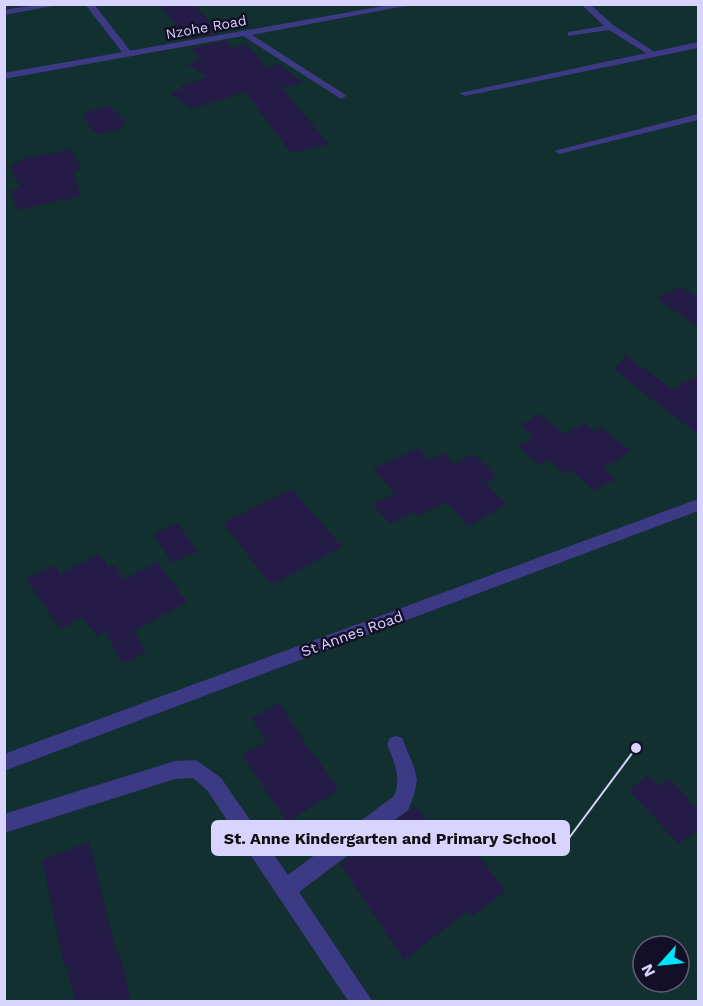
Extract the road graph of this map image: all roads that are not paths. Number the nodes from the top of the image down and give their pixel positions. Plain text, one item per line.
1 (60, 4) edge
2 (89, 4) edge
3 (412, 4) edge
4 (585, 4) edge
5 (365, 8) edge
6 (4, 13) edge
7 (610, 27) junction
8 (245, 34) junction
9 (571, 34) dead end
10 (699, 45) edge
11 (128, 54) junction
12 (654, 54) junction
13 (4, 76) edge
14 (465, 93) dead end
15 (341, 96) dead end
16 (699, 117) edge
17 (559, 151) dead end
18 (699, 505) edge
19 (396, 744) dead end
20 (4, 764) edge
21 (4, 824) edge
22 (285, 890) junction
23 (362, 1002) edge

1 - 6 street
2 - 11 street
3 - 5 street, Nzohe Road
4 - 7 street
5 - 8 street, Nzohe Road
7 - 9 street
7 - 12 street
8 - 11 street, Nzohe Road
8 - 15 street
10 - 12 street
11 - 13 street, Nzohe Road
12 - 14 street
16 - 17 street
18 - 20 street, St Annes Road
19 - 22 street
21 - 22 street
22 - 23 street

